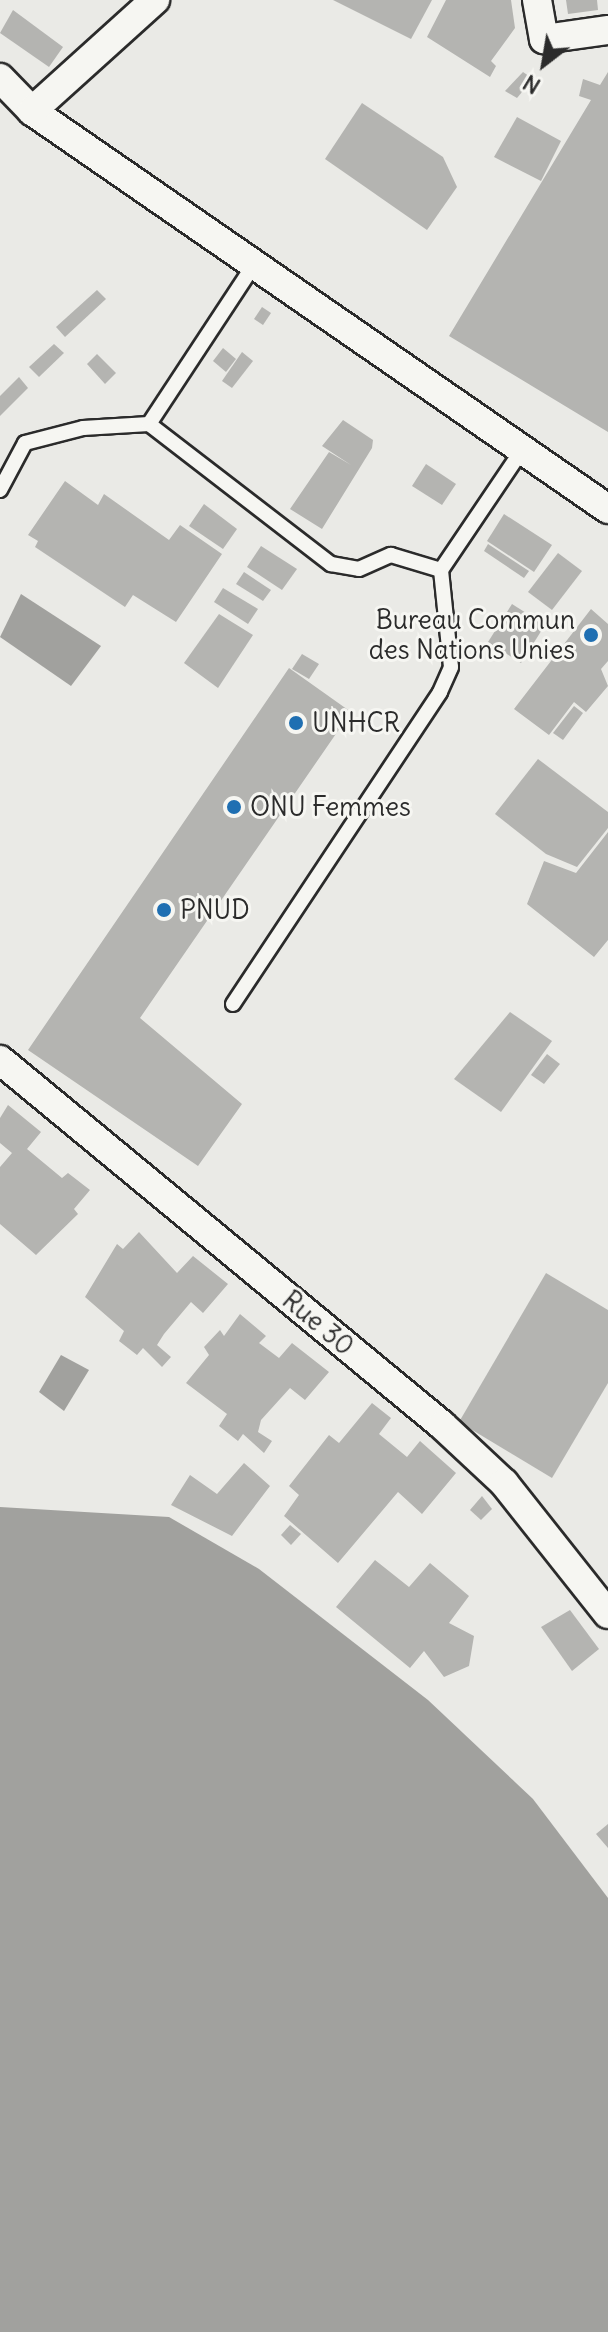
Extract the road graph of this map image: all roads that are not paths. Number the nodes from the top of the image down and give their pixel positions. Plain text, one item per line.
1 (155, 0) edge
2 (537, 0) edge
3 (608, 30) edge
4 (0, 78) edge
5 (32, 111) junction
6 (254, 265) junction
7 (149, 424) junction
8 (522, 450) junction
9 (0, 490) edge
10 (608, 509) edge
11 (441, 570) junction
12 (233, 1004) dead end
13 (0, 1060) edge
14 (608, 1614) edge

1 - 5 street
2 - 3 street
4 - 5 street
5 - 6 street
6 - 7 lane
6 - 8 street
7 - 9 lane
7 - 11 lane
8 - 10 street
8 - 11 lane
11 - 12 lane
13 - 14 street, Rue 30

